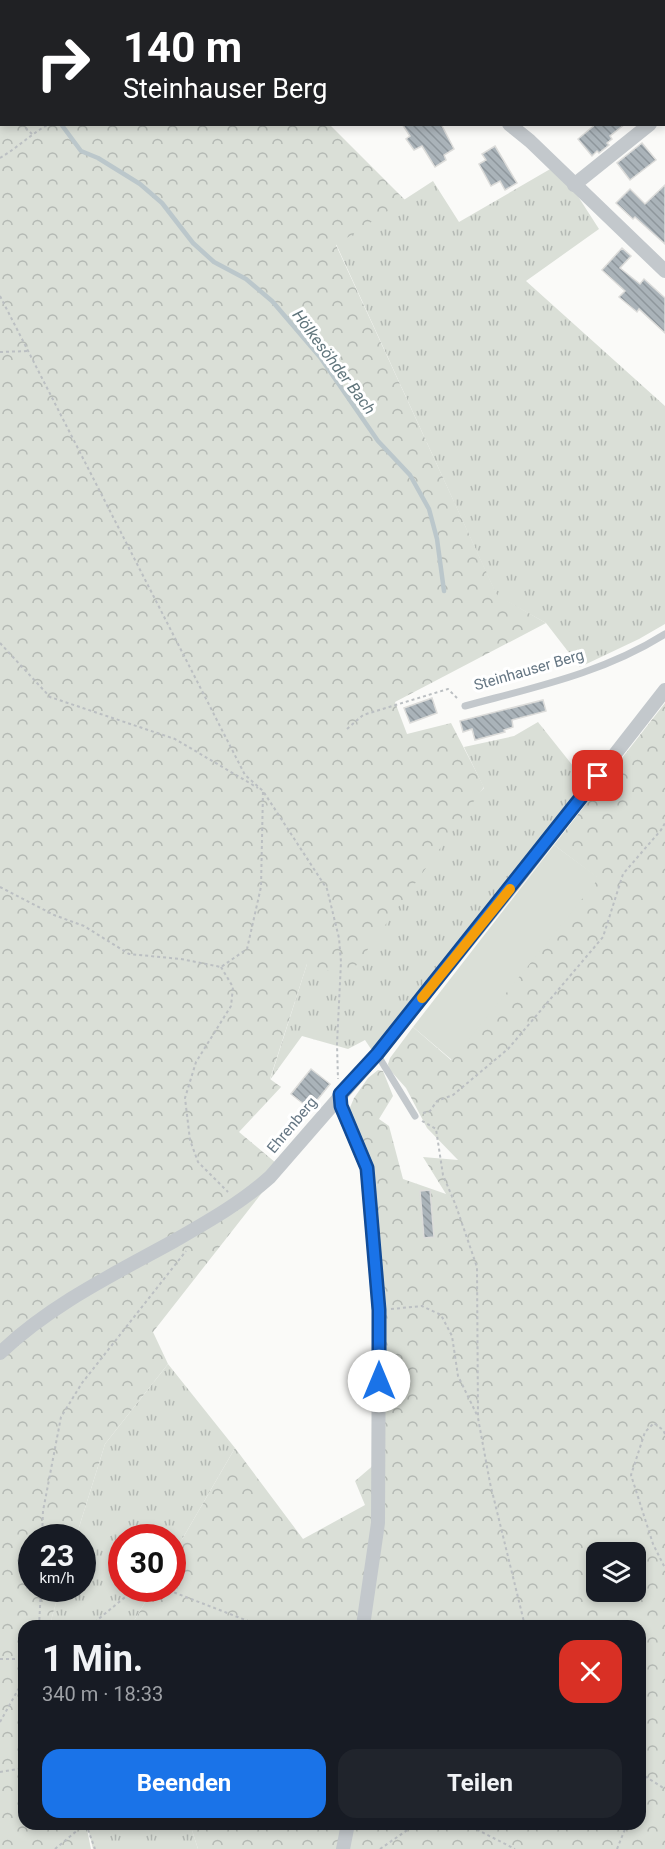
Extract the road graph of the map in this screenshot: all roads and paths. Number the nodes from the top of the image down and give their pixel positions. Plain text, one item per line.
1 (23, 126) edge
2 (46, 126) edge
3 (511, 126) edge
4 (648, 126) edge
5 (32, 134) junction
6 (0, 158) edge
7 (574, 186) junction
8 (665, 271) edge
9 (0, 296) edge
10 (29, 351) junction
11 (0, 352) edge
12 (665, 634) edge
13 (0, 644) edge
14 (665, 690) edge
15 (465, 706) joint
16 (347, 729) dead end
17 (262, 790) junction
18 (665, 823) edge
19 (0, 886) edge
20 (220, 967) junction
21 (377, 1054) junction
22 (340, 1094) junction
23 (415, 1116) junction
24 (238, 1202) junction
25 (188, 1248) dead end
26 (379, 1310) junction
27 (0, 1353) edge
28 (478, 1418) junction
29 (665, 1434) edge
30 (43, 1524) edge
31 (665, 1568) edge
32 (41, 1602) edge
33 (40, 1620) edge
34 (97, 1620) edge
35 (245, 1620) edge
36 (364, 1620) edge
37 (524, 1620) edge
38 (0, 1659) edge
39 (18, 1659) edge
40 (18, 1690) edge
41 (0, 1722) edge
42 (18, 1769) edge
43 (0, 1772) edge
44 (646, 1778) edge
45 (665, 1789) edge
46 (78, 1830) edge
47 (87, 1830) edge
48 (347, 1830) edge
49 (407, 1830) edge
50 (478, 1830) edge
51 (625, 1830) edge
52 (55, 1849) edge
53 (95, 1849) edge
54 (343, 1849) edge
55 (380, 1849) edge
56 (514, 1849) edge
57 (617, 1849) edge

1 - 5 path
2 - 5 path
3 - 7 street
4 - 7 street
5 - 6 path
7 - 8 street
9 - 10 path
10 - 11 path
10 - 17 path
12 - 15 lane, Steinhauser Berg
13 - 17 path
14 - 21 street
15 - 16 path
17 - 20 path
17 - 22 path
18 - 23 path
19 - 20 path
20 - 24 path
21 - 22 street
21 - 23 lane
22 - 24 street, Ehrenberg
22 - 26 street, Ehrenberg
23 - 28 path
24 - 27 street, Ehrenberg
25 - 30 path
26 - 28 path
26 - 36 street, Ehrenberg
28 - 37 path
29 - 31 path
32 - 33 path
34 - 35 path
38 - 39 path
40 - 41 path
42 - 43 path
44 - 45 path
46 - 52 path
47 - 53 path
48 - 54 street
49 - 55 path
50 - 56 path
51 - 57 path

